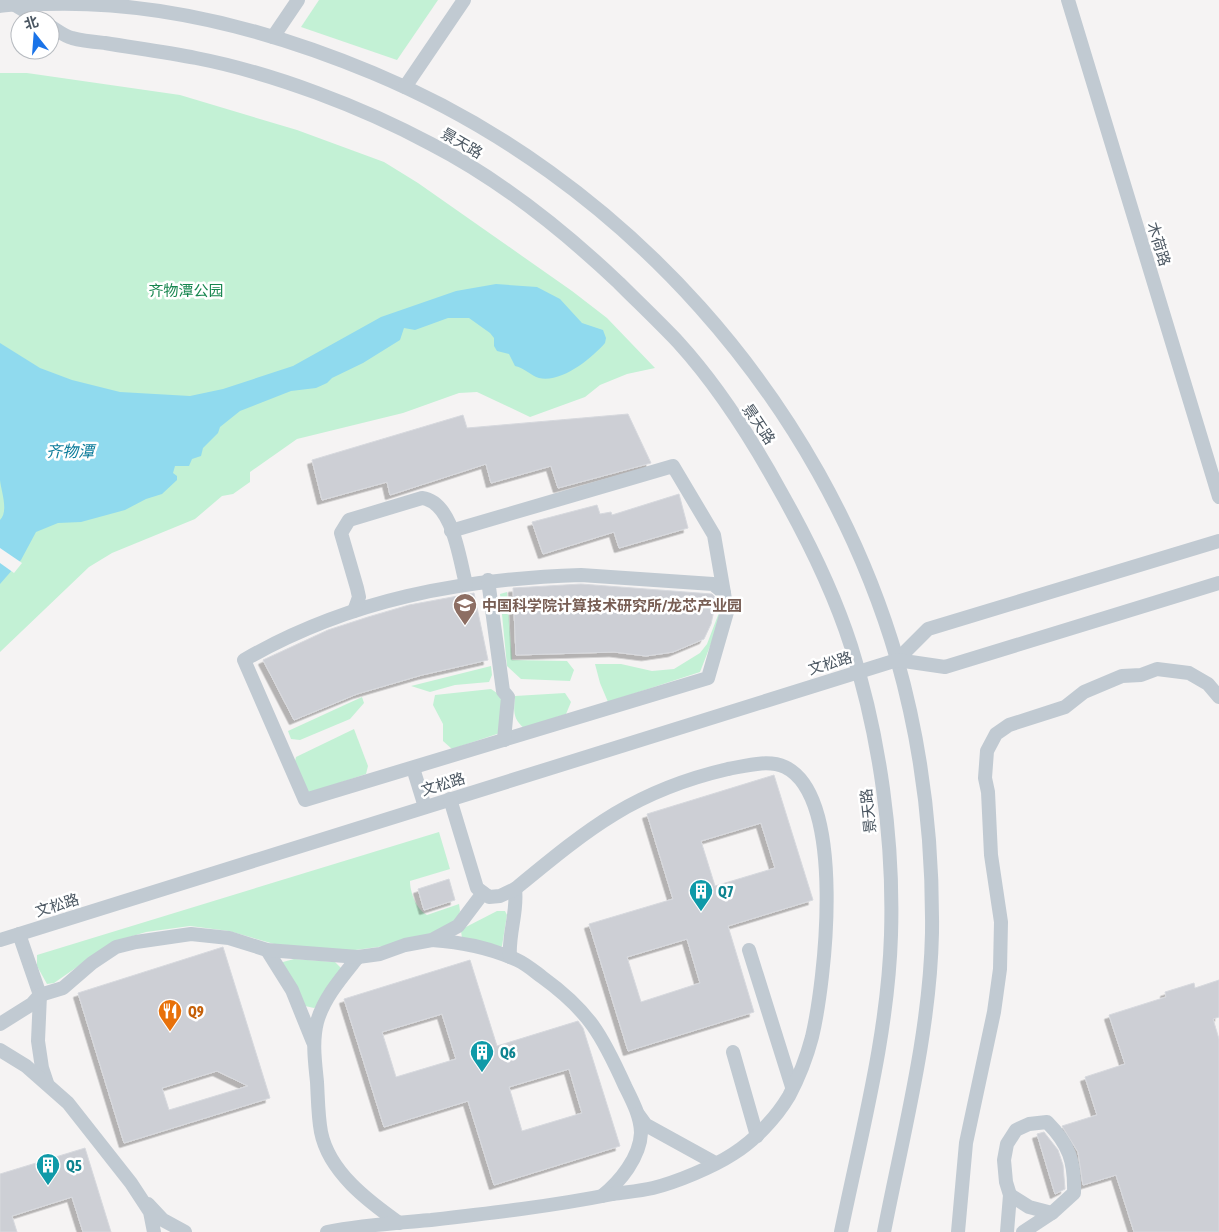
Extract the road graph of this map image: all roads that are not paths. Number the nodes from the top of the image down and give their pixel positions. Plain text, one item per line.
1 (298, 0) edge
2 (464, 0) edge
3 (1068, 0) edge
4 (37, 2) edge
5 (8, 3) edge
6 (21, 10) edge
7 (60, 32) edge
8 (273, 37) junction
9 (405, 87) junction
10 (1219, 497) edge
11 (451, 531) junction
12 (1219, 540) edge
13 (488, 580) junction
14 (1219, 583) edge
15 (466, 584) junction
16 (724, 594) junction
17 (354, 611) junction
18 (897, 660) junction
19 (858, 672) junction
20 (1219, 697) edge
21 (504, 740) junction
22 (413, 768) junction
23 (450, 799) junction
24 (424, 807) junction
25 (515, 889) junction
26 (483, 893) junction
27 (19, 934) junction
28 (0, 940) edge
29 (432, 940) junction
30 (267, 950) junction
31 (749, 950) dead end
32 (358, 957) junction
33 (510, 957) junction
34 (40, 995) junction
35 (0, 1024) edge
36 (313, 1042) junction
37 (0, 1050) edge
38 (733, 1052) dead end
39 (47, 1083) junction
40 (792, 1087) junction
41 (636, 1111) junction
42 (757, 1136) junction
43 (715, 1163) junction
44 (1010, 1196) junction
45 (602, 1197) junction
46 (142, 1199) junction
47 (1052, 1213) junction
48 (399, 1222) junction
49 (154, 1232) edge
50 (185, 1232) edge
51 (327, 1232) edge
52 (841, 1232) edge
53 (884, 1232) edge
54 (958, 1232) edge
55 (1008, 1232) edge
56 (1024, 1232) edge

1 - 8 street
2 - 9 street
3 - 10 street, 木荷路
4 - 5 street, 景天路
4 - 8 street, 景天路
5 - 6 street
7 - 19 street, 景天路
8 - 9 street, 景天路
9 - 18 street, 景天路
11 - 15 street
11 - 16 street
11 - 17 street
12 - 18 street, 文松路
13 - 15 street
13 - 16 street
13 - 21 street
14 - 18 street, 文松路
15 - 17 street
16 - 21 street
17 - 22 street
18 - 19 street, 文松路
18 - 53 street, 景天路
19 - 23 street, 文松路
19 - 52 street, 景天路
20 - 54 street
21 - 22 street
22 - 24 street
23 - 24 street, 文松路
23 - 26 street
24 - 27 street, 文松路
25 - 26 street
25 - 33 street
25 - 40 street
26 - 29 street
27 - 28 street, 文松路
27 - 34 street
29 - 32 street
29 - 33 street
30 - 32 street
30 - 34 street
30 - 36 street
31 - 40 street
32 - 36 street
33 - 41 street
34 - 35 street
34 - 39 street
36 - 48 street
37 - 39 street
38 - 42 street
39 - 46 street
40 - 42 street
41 - 43 street
41 - 45 street
42 - 43 street
43 - 45 street
44 - 47 street
44 - 47 street
44 - 55 street
45 - 48 street
46 - 49 street
46 - 50 street
47 - 56 street
48 - 51 street

